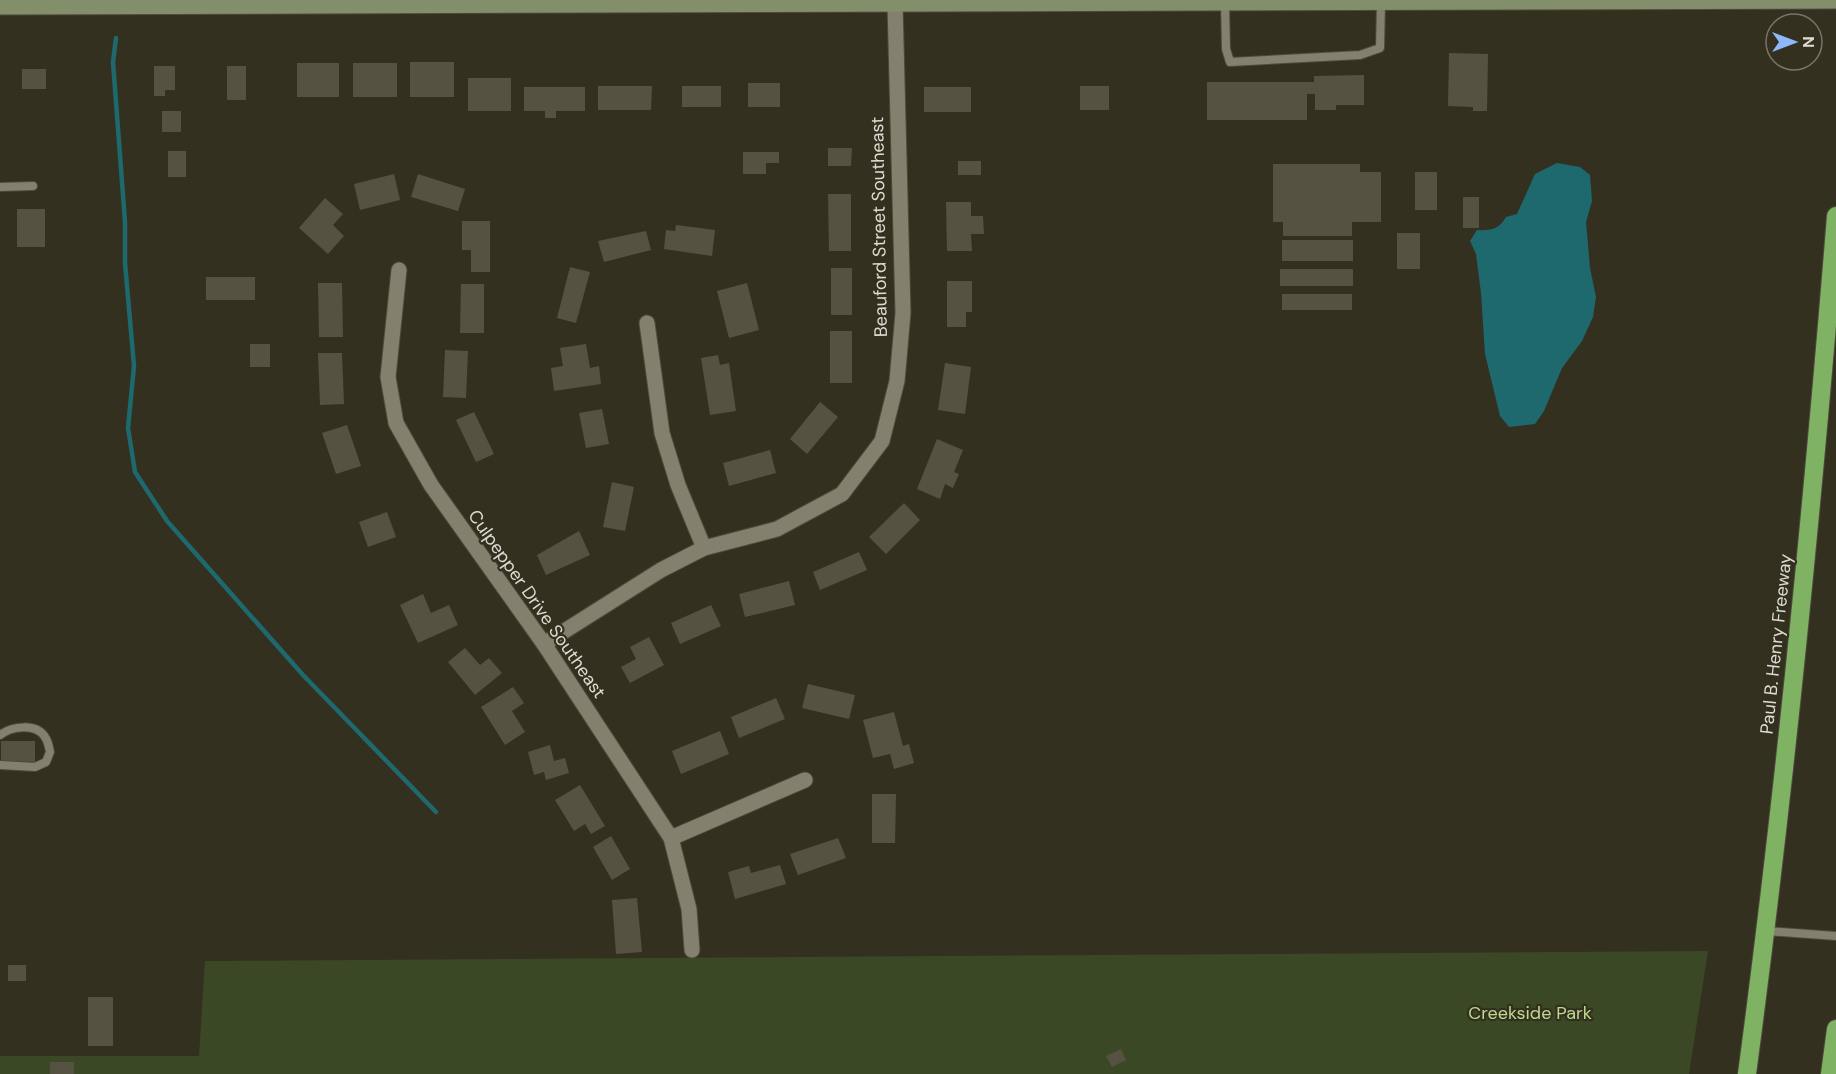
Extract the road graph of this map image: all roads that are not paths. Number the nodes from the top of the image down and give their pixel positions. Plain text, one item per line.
1 (1836, 1) edge
2 (807, 3) edge
3 (1381, 3) junction
4 (895, 4) junction
5 (1225, 4) junction
6 (0, 7) edge
7 (33, 186) dead end
8 (0, 187) edge
9 (1836, 216) edge
10 (399, 270) dead end
11 (647, 323) dead end
12 (704, 548) junction
13 (544, 644) junction
14 (0, 735) edge
15 (0, 765) edge
16 (805, 780) dead end
17 (671, 838) junction
18 (1766, 931) junction
19 (1836, 936) edge
20 (692, 950) dead end
21 (1836, 1029) edge
22 (1747, 1074) edge
23 (1830, 1074) edge

1 - 3 street
2 - 4 street
2 - 6 street
3 - 5 street
3 - 5 lane
4 - 5 street
4 - 12 street, Beauford Street Southeast
7 - 8 lane
9 - 18 highway, Paul B. Henry Freeway
10 - 13 street, Culpepper Drive Southeast
11 - 12 street
12 - 13 street, Beauford Street Southeast
13 - 17 street, Culpepper Drive Southeast
14 - 15 lane
16 - 17 street
17 - 20 street, Culpepper Drive Southeast
18 - 19 lane
18 - 22 highway, Paul B. Henry Freeway
21 - 23 highway

